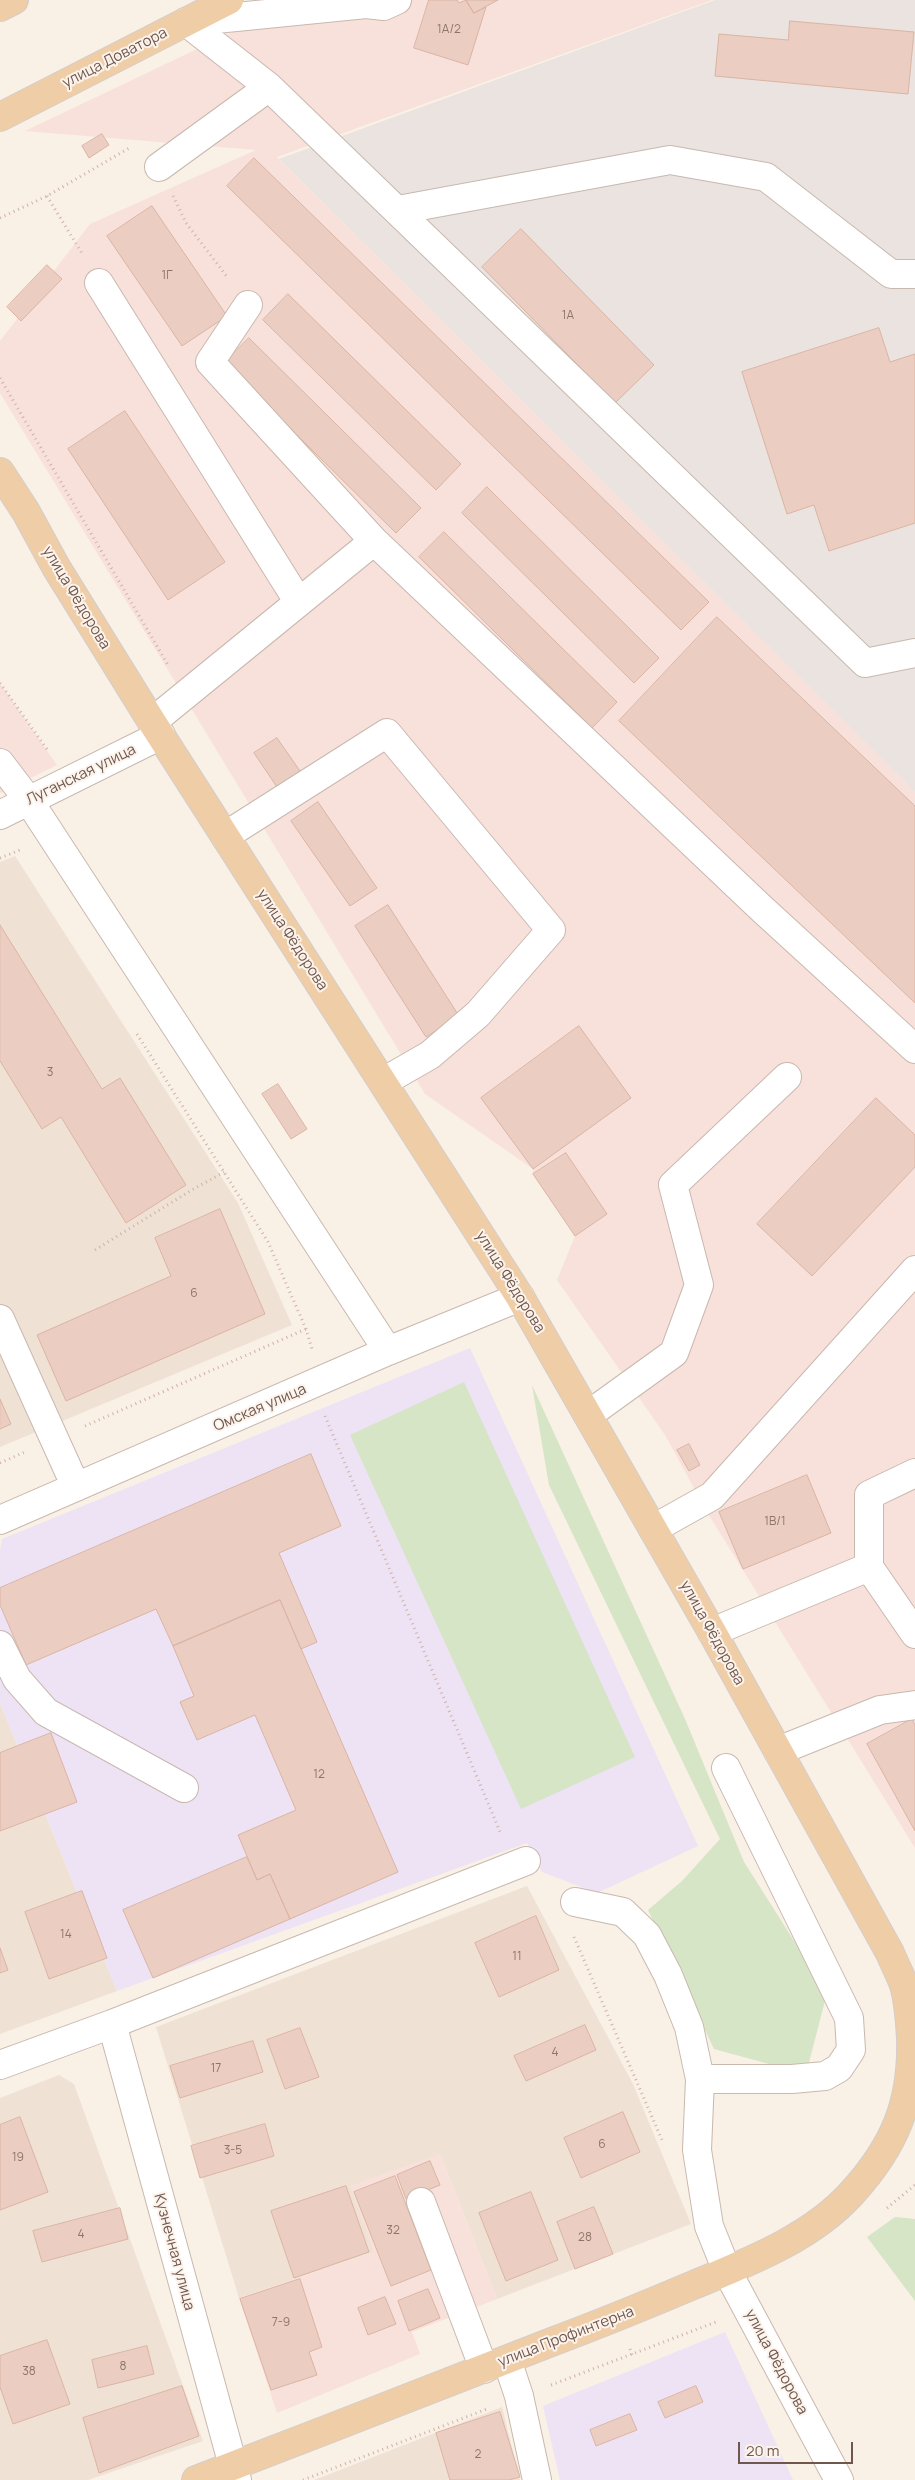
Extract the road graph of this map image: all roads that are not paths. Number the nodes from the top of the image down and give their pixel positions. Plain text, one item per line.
1 (14, 0) edge
2 (229, 0) edge
3 (397, 0) edge
4 (0, 7) edge
5 (186, 22) junction
6 (269, 87) junction
7 (0, 117) edge
8 (160, 168) road end
9 (398, 210) junction
10 (915, 274) edge
11 (100, 282) road end
12 (248, 305) road end
13 (0, 472) edge
14 (374, 541) junction
15 (298, 601) junction
16 (915, 654) edge
17 (157, 729) junction
18 (0, 763) edge
19 (29, 801) junction
20 (0, 815) edge
21 (225, 836) junction
22 (915, 1049) edge
23 (787, 1077) dead end
24 (383, 1082) junction
25 (915, 1270) edge
26 (520, 1297) junction
27 (0, 1319) edge
28 (388, 1351) junction
29 (588, 1415) junction
30 (915, 1473) edge
31 (76, 1487) junction
32 (0, 1520) edge
33 (653, 1529) junction
34 (869, 1567) junction
35 (712, 1632) junction
36 (915, 1634) edge
37 (0, 1645) edge
38 (915, 1705) edge
39 (778, 1751) junction
40 (726, 1768) dead end
41 (184, 1788) dead end
42 (526, 1861) road end
43 (575, 1902) dead end
44 (112, 2024) junction
45 (0, 2065) edge
46 (913, 2072) edge
47 (700, 2079) junction
48 (895, 2133) joint
49 (421, 2202) dead end
50 (727, 2271) junction
51 (495, 2364) junction
52 (235, 2473) edge
53 (196, 2480) edge
54 (538, 2480) edge
55 (839, 2480) edge

1 - 4 main road
2 - 5 main road, улица Доватора
3 - 5 street
5 - 6 street
5 - 7 main road, улица Доватора
6 - 8 street
6 - 9 street
9 - 10 street
9 - 16 street
11 - 15 street
12 - 14 street
13 - 17 main road, улица Фёдорова
14 - 15 street, Луганская улица
14 - 22 street
15 - 17 street, Луганская улица
17 - 19 street, Луганская улица
17 - 21 main road, улица Фёдорова
18 - 19 street
19 - 20 street, Луганская улица
19 - 28 street
21 - 24 main road, улица Фёдорова
21 - 24 street
23 - 29 street
24 - 26 main road, улица Фёдорова
25 - 33 street
26 - 28 street, Омская улица
26 - 29 main road, улица Фёдорова
27 - 31 street
28 - 31 street, Омская улица
29 - 33 main road, улица Фёдорова
30 - 34 street
31 - 32 street, Омская улица
33 - 35 main road, улица Фёдорова
34 - 35 street
34 - 36 street
35 - 39 main road, улица Фёдорова
37 - 41 street
38 - 39 street
39 - 46 main road, улица Фёдорова
40 - 47 street
42 - 44 street
43 - 47 street, улица Фёдорова
44 - 45 street
44 - 52 street, Кузнечная улица
46 - 48 main road, улица Фёдорова
47 - 50 street, улица Фёдорова
48 - 50 main road, улица Профинтерна
49 - 51 street
50 - 51 main road, улица Профинтерна
50 - 55 street, улица Фёдорова
51 - 52 main road, улица Профинтерна
51 - 54 street
52 - 53 main road, улица Профинтерна

